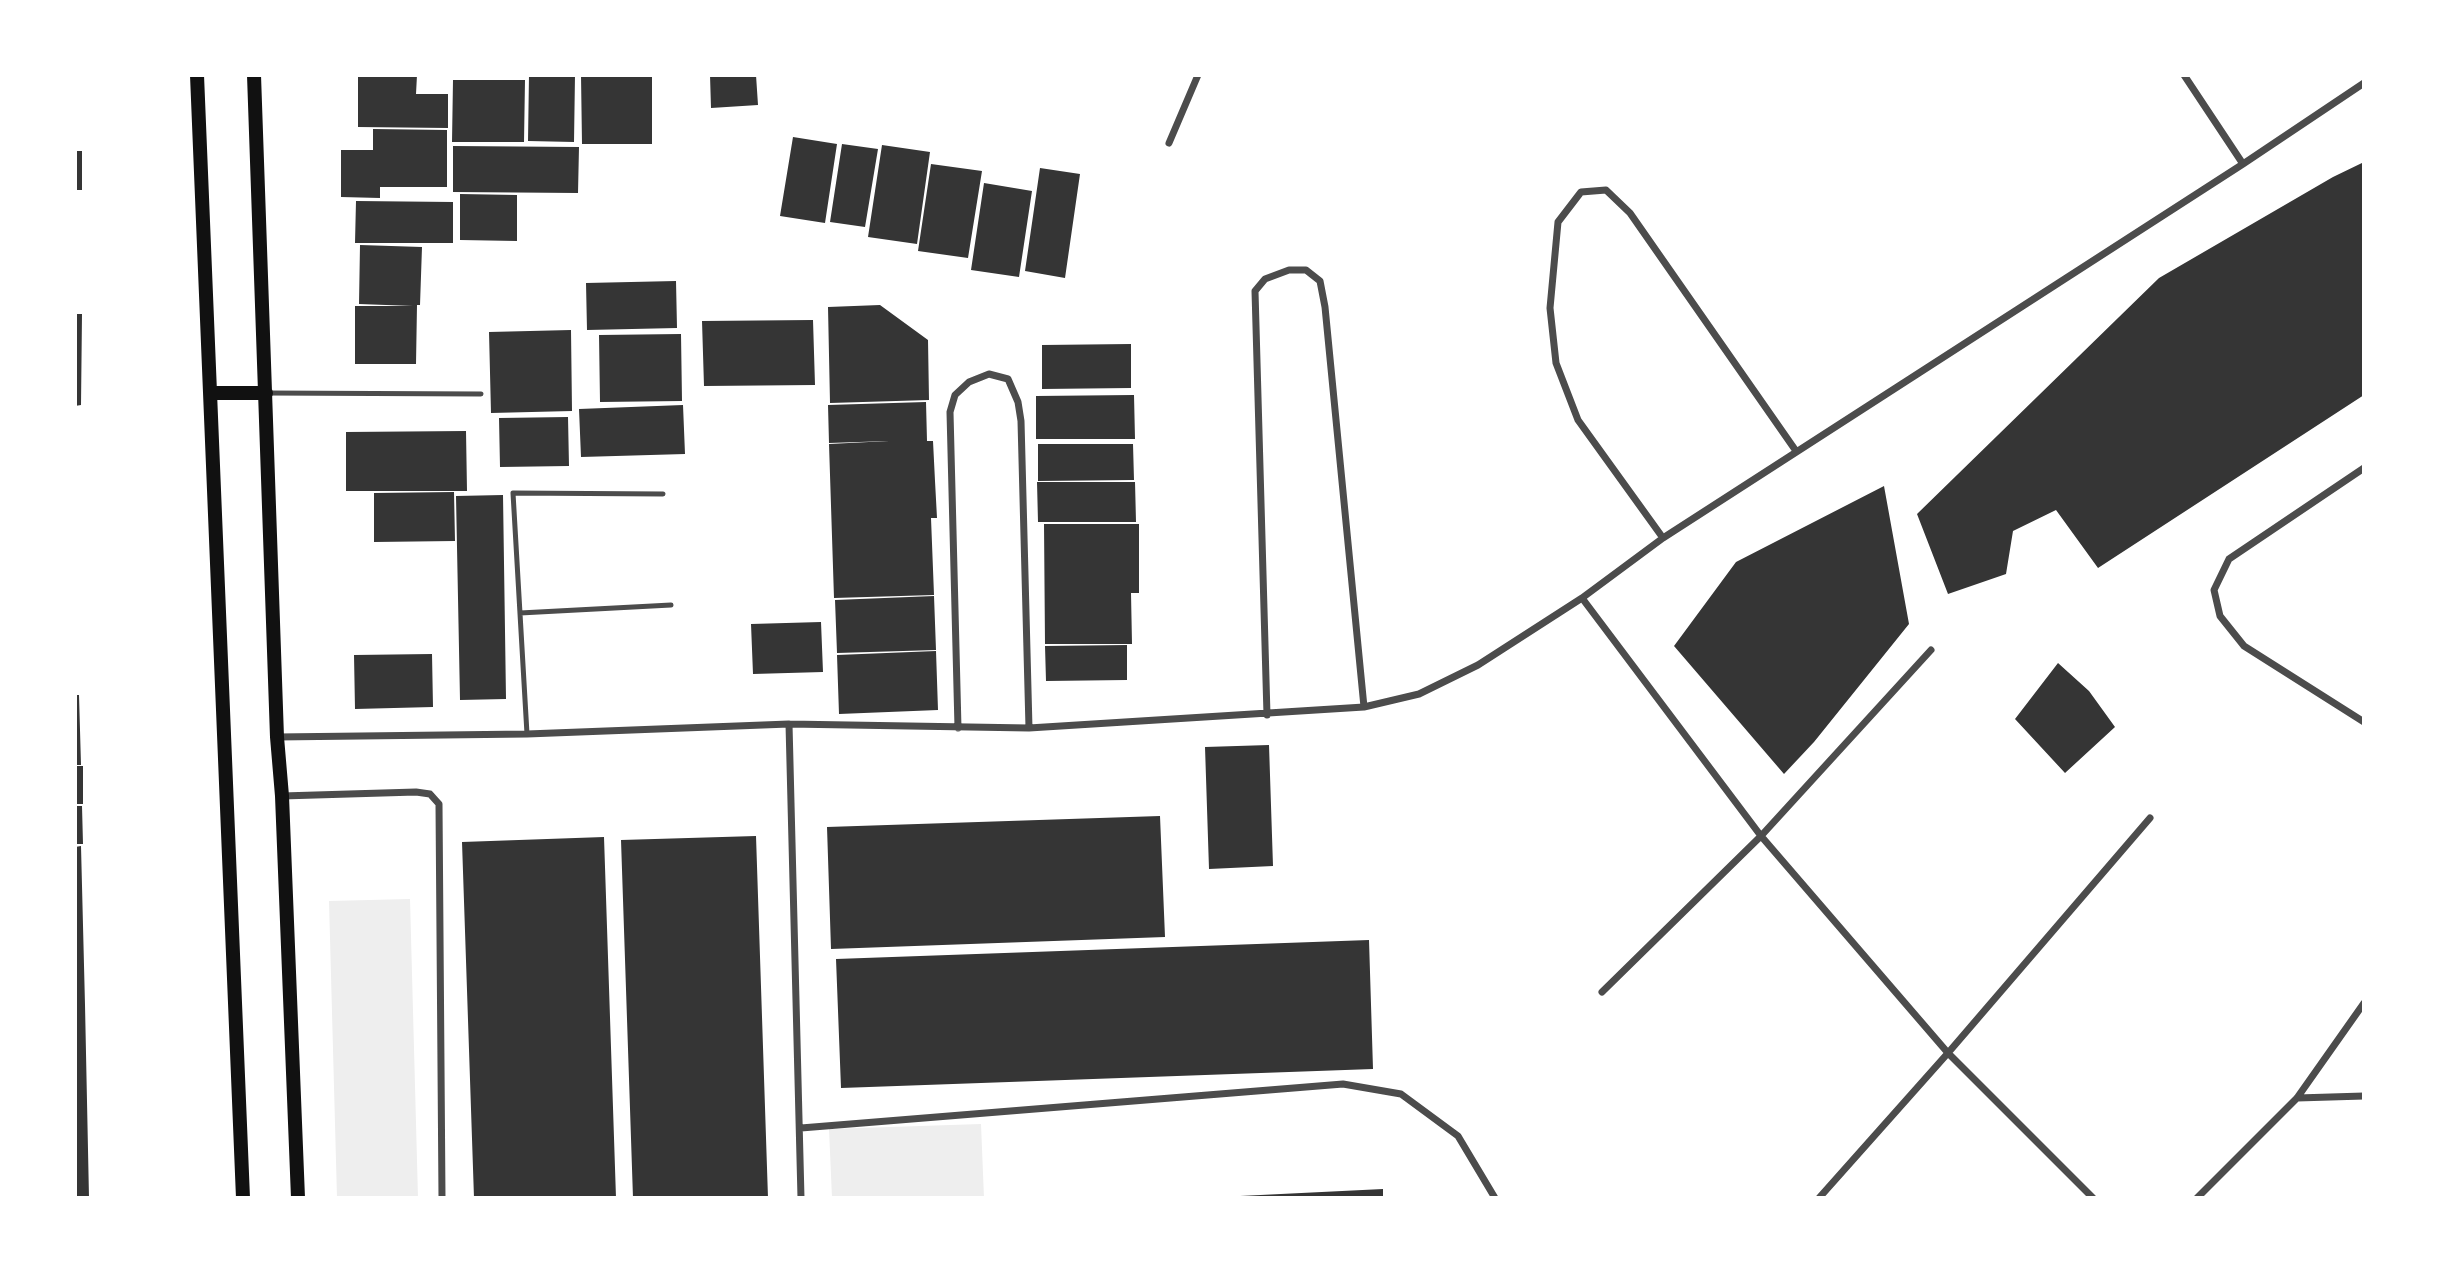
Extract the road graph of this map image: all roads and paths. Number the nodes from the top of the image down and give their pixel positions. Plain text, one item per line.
1 (197, 75) edge
2 (254, 75) edge
3 (1198, 75) edge
4 (2184, 75) edge
5 (2364, 83) edge
6 (1169, 143) dead end
7 (2243, 164) junction
8 (211, 393) junction
9 (266, 393) junction
10 (481, 394) dead end
11 (1796, 452) junction
12 (2364, 468) edge
13 (663, 494) dead end
14 (1663, 538) junction
15 (1583, 598) junction
16 (671, 605) dead end
17 (520, 613) junction
18 (1931, 650) dead end
19 (1364, 707) junction
20 (1267, 715) junction
21 (2364, 722) edge
22 (789, 724) junction
23 (958, 728) junction
24 (1029, 728) junction
25 (527, 734) junction
26 (276, 737) junction
27 (282, 796) junction
28 (2150, 818) dead end
29 (1761, 836) junction
30 (1602, 992) dead end
31 (2364, 1003) edge
32 (1948, 1053) junction
33 (2364, 1096) edge
34 (2297, 1098) junction
35 (801, 1128) junction
36 (243, 1198) edge
37 (298, 1198) edge
38 (443, 1198) edge
39 (801, 1198) edge
40 (1495, 1198) edge
41 (1819, 1198) edge
42 (2093, 1198) edge
43 (2197, 1198) edge

1 - 8 main road
2 - 9 main road
3 - 6 street
4 - 7 street
5 - 7 street
7 - 11 street
8 - 9 main road
8 - 36 main road
9 - 10 lane
9 - 26 main road
11 - 14 street
11 - 14 street
12 - 21 street
13 - 17 lane
14 - 15 street
15 - 19 street
15 - 29 street
16 - 17 lane
17 - 25 lane
18 - 29 street
19 - 20 street
19 - 20 street
20 - 24 street
22 - 23 street
22 - 25 street
22 - 35 street
23 - 24 street
23 - 24 street
25 - 26 street
26 - 27 main road
27 - 37 main road
27 - 38 street
28 - 32 street
29 - 30 street
29 - 32 street
31 - 34 street
32 - 41 street
32 - 42 street
33 - 34 street
34 - 43 street
35 - 39 street
35 - 40 street

